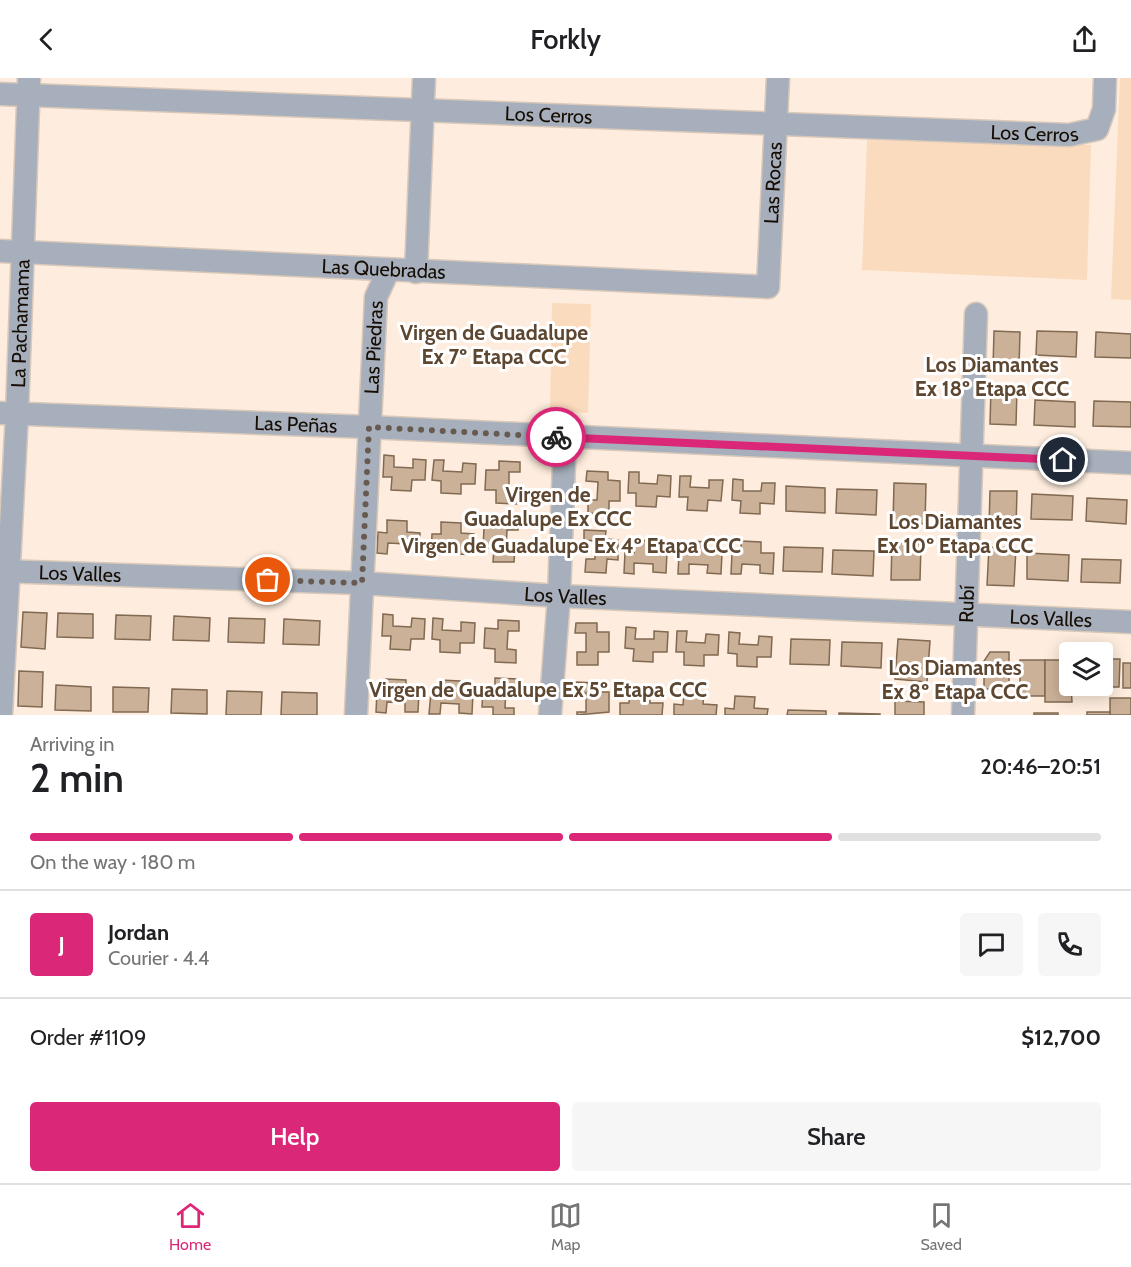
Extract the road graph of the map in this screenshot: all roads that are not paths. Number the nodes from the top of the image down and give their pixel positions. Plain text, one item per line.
1 (423, 78) edge
2 (778, 78) edge
3 (1105, 78) edge
4 (28, 87) edge
5 (0, 94) edge
6 (422, 110) junction
7 (776, 122) junction
8 (11, 252) edge
9 (388, 271) junction
10 (416, 272) junction
11 (768, 287) joint
12 (976, 314) dead end
13 (8, 413) edge
14 (369, 427) junction
15 (565, 437) junction
16 (972, 456) junction
17 (1131, 463) edge
18 (5, 571) edge
19 (362, 583) junction
20 (559, 596) junction
21 (966, 614) junction
22 (1131, 622) edge
23 (1, 715) edge
24 (356, 715) edge
25 (550, 715) edge
26 (963, 715) edge

1 - 6 street
2 - 7 street, Las Rocas
3 - 7 street, Los Cerros
4 - 5 street, Los Cerros
4 - 6 street, Los Cerros
4 - 8 street, La Pachamama
6 - 7 street, Los Cerros
6 - 10 street
7 - 11 street, Las Rocas
8 - 9 street, Las Quebradas
8 - 13 street, La Pachamama
9 - 10 street, Las Quebradas
9 - 14 street, Las Piedras
10 - 11 street, Las Quebradas
12 - 16 street, Rubí
13 - 14 street, Las Peñas
13 - 18 street, La Pachamama
14 - 15 street, Las Peñas
14 - 19 street, Las Piedras
15 - 16 street, Las Peñas
15 - 20 street
16 - 17 street, Las Peñas
16 - 21 street, Rubí
18 - 19 street, Los Valles
18 - 23 street, La Pachamama
19 - 20 street, Los Valles
19 - 24 street, Las Piedras
20 - 21 street, Los Valles
20 - 25 street
21 - 22 street, Los Valles
21 - 26 street, Rubí

